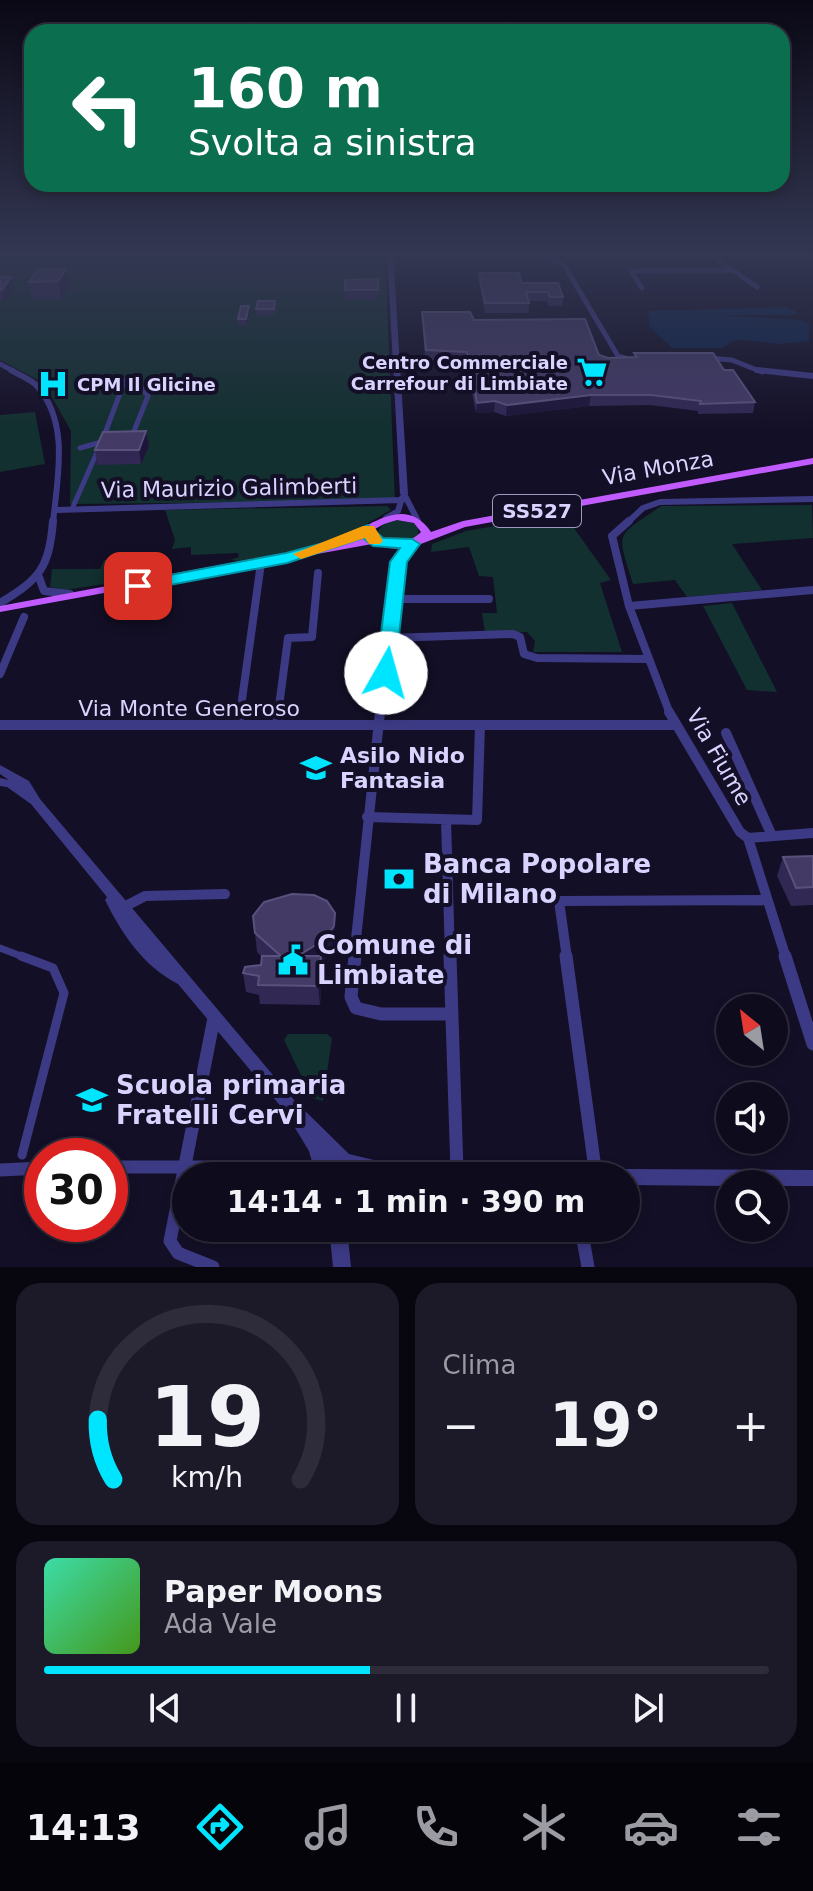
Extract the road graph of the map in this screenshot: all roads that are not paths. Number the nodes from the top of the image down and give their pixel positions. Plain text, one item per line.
1 (393, 312) edge
2 (592, 312) edge
3 (704, 358) edge
4 (645, 359) edge
5 (0, 364) edge
6 (813, 377) edge
7 (145, 440) edge
8 (103, 441) junction
9 (116, 441) edge
10 (80, 448) dead end
11 (813, 461) edge
12 (403, 497) junction
13 (813, 499) edge
14 (72, 509) junction
15 (57, 510) junction
16 (386, 518) junction
17 (420, 522) junction
18 (463, 524) junction
19 (376, 538) junction
20 (417, 541) junction
21 (398, 562) junction
22 (261, 563) junction
23 (318, 573) dead end
24 (40, 576) junction
25 (813, 590) edge
26 (110, 591) junction
27 (395, 599) junction
28 (489, 599) dead end
29 (0, 603) edge
30 (629, 606) junction
31 (0, 609) edge
32 (24, 617) dead end
33 (390, 638) junction
34 (647, 659) junction
35 (0, 674) edge
36 (238, 725) junction
37 (277, 725) junction
38 (378, 725) junction
39 (480, 725) junction
40 (675, 725) junction
41 (0, 727) edge
42 (726, 733) dead end
43 (0, 770) edge
44 (0, 782) edge
45 (35, 801) junction
46 (367, 817) junction
47 (446, 820) junction
48 (813, 833) edge
49 (772, 836) junction
50 (748, 838) junction
51 (105, 888) junction
52 (225, 894) dead end
53 (767, 900) junction
54 (124, 907) junction
55 (0, 948) edge
56 (183, 979) junction
57 (450, 1014) junction
58 (214, 1017) junction
59 (813, 1044) edge
60 (288, 1105) junction
61 (22, 1155) dead end
62 (186, 1162) edge
63 (317, 1162) edge
64 (341, 1162) edge
65 (457, 1162) edge
66 (591, 1162) edge
67 (172, 1165) edge
68 (128, 1167) edge
69 (24, 1169) edge
70 (0, 1170) edge
71 (640, 1177) edge
72 (813, 1178) edge
73 (172, 1231) edge
74 (339, 1242) edge
75 (584, 1242) edge
76 (213, 1267) edge
77 (342, 1267) edge
78 (588, 1267) edge

1 - 12 street
2 - 4 street
3 - 6 street
5 - 15 street
7 - 8 street
8 - 9 street
8 - 10 street
8 - 14 street
11 - 18 main road, Via Monza / SS527
12 - 14 street, Via Maurizio Galimberti
12 - 16 street
12 - 17 street
13 - 30 street, Via Fiume
14 - 15 street, Via Maurizio Galimberti
15 - 24 street
16 - 17 main road, Via Monza
16 - 19 main road
17 - 18 main road, Via Monza / SS527
17 - 20 main road
18 - 20 main road, Via Monza / SS527
19 - 20 main road, Via Monza
19 - 21 street
19 - 22 main road
20 - 21 street
21 - 27 street
22 - 26 main road
22 - 36 street
23 - 37 street
24 - 26 street
24 - 29 street
25 - 30 street
26 - 31 main road
27 - 28 street
27 - 33 street
30 - 34 street, Via Fiume
32 - 35 street
33 - 34 street
33 - 38 street
34 - 40 street, Via Fiume
36 - 37 street, Via Monte Generoso
36 - 41 street, Via Monte Generoso
37 - 38 street, Via Monte Generoso
38 - 39 street, Via Monte Generoso
38 - 46 street
39 - 40 street, Via Monte Generoso
39 - 47 street
40 - 50 street, Via Fiume
42 - 49 street
43 - 45 street
44 - 45 street
45 - 51 street
46 - 47 street
46 - 57 street
47 - 57 street
48 - 49 street
49 - 50 street
50 - 53 street, Via Fiume
51 - 54 street
51 - 56 street
52 - 54 street
53 - 59 street, Via Fiume
53 - 66 street
54 - 56 street
55 - 61 street
56 - 58 street
57 - 65 street
58 - 60 street
58 - 62 street
60 - 63 street
60 - 64 street
67 - 68 street
69 - 70 street
71 - 72 street
73 - 76 street
74 - 77 street
75 - 78 street

